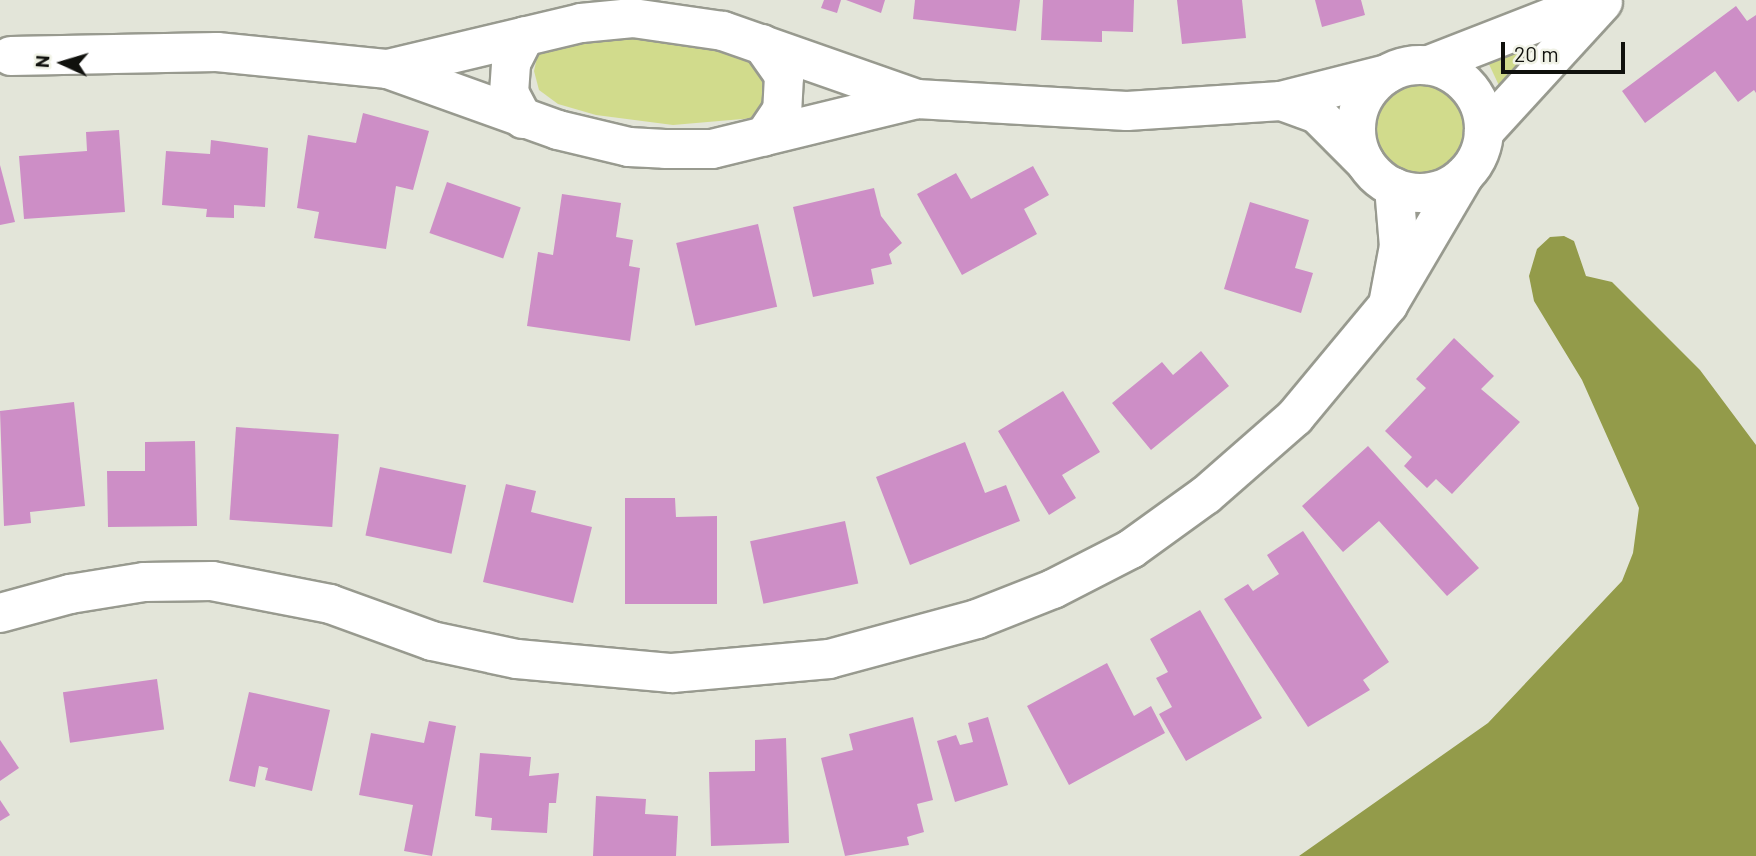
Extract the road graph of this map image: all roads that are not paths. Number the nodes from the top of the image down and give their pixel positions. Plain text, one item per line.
1 (1596, 0) edge
2 (1604, 0) edge
3 (525, 36) junction
4 (762, 44) junction
5 (4, 56) edge
6 (1429, 65) junction
7 (388, 69) junction
8 (1387, 74) junction
9 (917, 99) junction
10 (1281, 101) junction
11 (523, 119) junction
12 (1484, 132) junction
13 (764, 137) junction
14 (1380, 175) junction
15 (1464, 176) junction
16 (1388, 306) junction
17 (0, 613) edge

1 - 6 street
2 - 12 street
3 - 4 street
3 - 7 street
3 - 11 street
4 - 9 street
4 - 13 street
5 - 7 street
6 - 8 street
6 - 12 street
7 - 11 street
8 - 10 street
8 - 14 street
9 - 10 street
9 - 13 street
10 - 14 street
11 - 13 street
12 - 15 street
14 - 15 street
14 - 16 street
15 - 16 street
16 - 17 street

